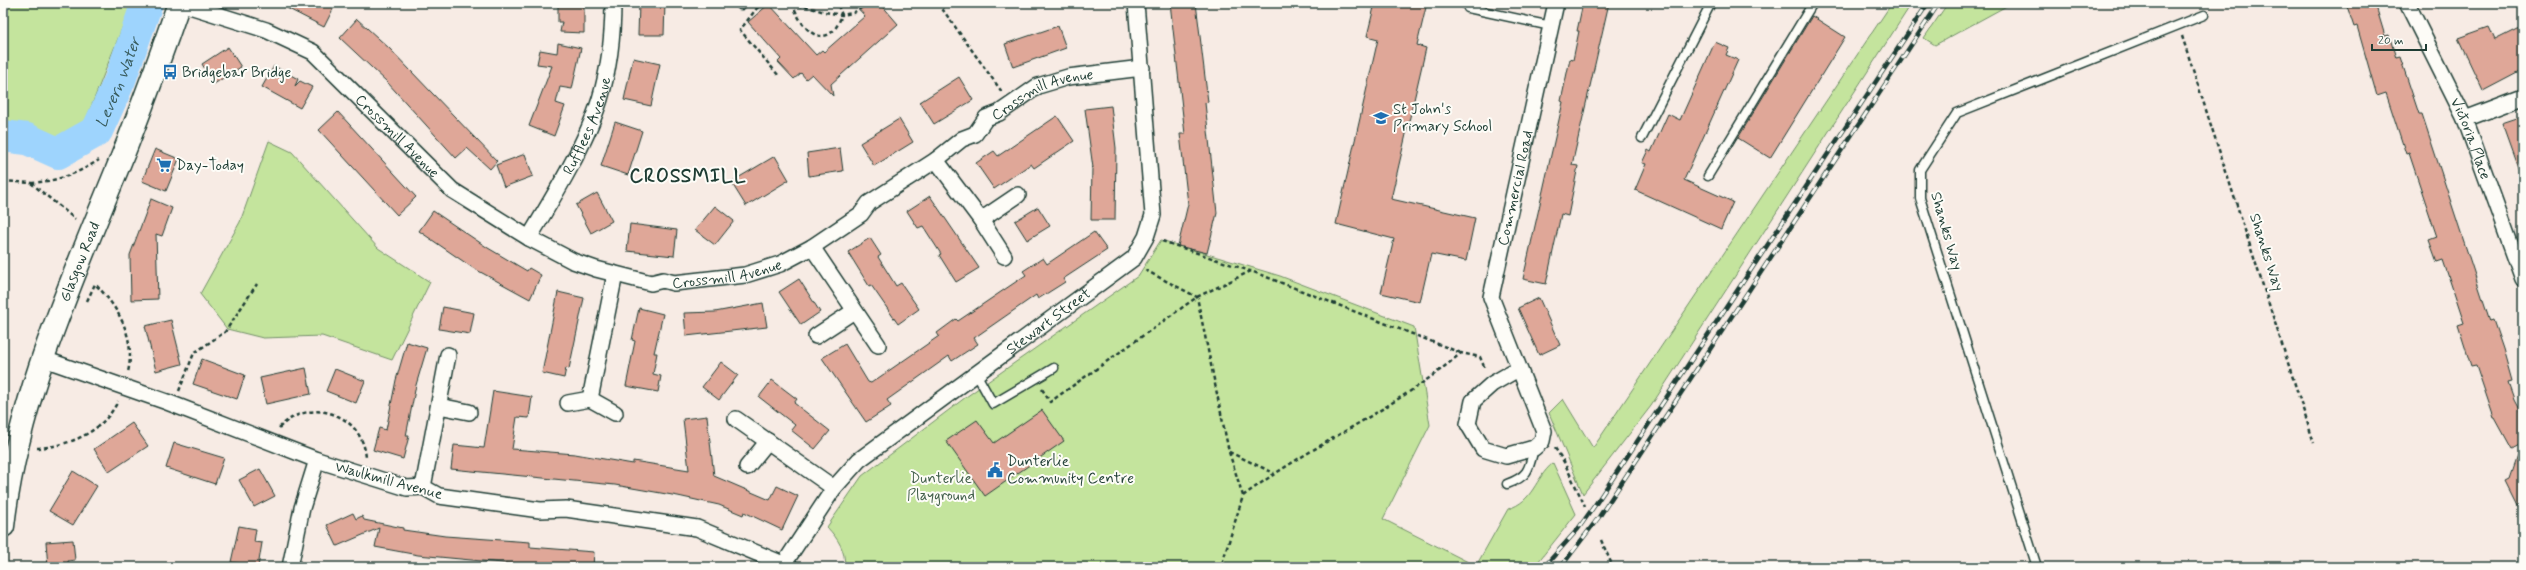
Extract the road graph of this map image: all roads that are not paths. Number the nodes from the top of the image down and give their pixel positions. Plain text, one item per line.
1 (179, 3) edge
2 (613, 3) edge
3 (1136, 3) edge
4 (1556, 3) edge
5 (1711, 3) edge
6 (1813, 3) edge
7 (2407, 3) edge
8 (1468, 8) dead end
9 (2204, 15) dead end
10 (1551, 26) junction
11 (1142, 68) junction
12 (2523, 97) edge
13 (2465, 119) junction
14 (1642, 138) dead end
15 (936, 160) junction
16 (1708, 176) dead end
17 (1018, 195) dead end
18 (981, 220) junction
19 (528, 238) junction
20 (812, 247) junction
21 (1004, 256) dead end
22 (615, 274) junction
23 (2523, 279) edge
24 (854, 311) junction
25 (816, 336) dead end
26 (878, 345) dead end
27 (448, 355) dead end
28 (44, 359) junction
29 (1054, 368) dead end
30 (1518, 369) junction
31 (977, 375) junction
32 (590, 399) junction
33 (568, 403) dead end
34 (439, 406) junction
35 (470, 412) dead end
36 (615, 413) dead end
37 (736, 419) dead end
38 (768, 441) junction
39 (1534, 448) junction
40 (317, 460) junction
41 (8, 464) edge
42 (747, 467) dead end
43 (1507, 484) dead end
44 (423, 487) junction
45 (834, 488) junction
46 (3, 526) edge
47 (785, 566) edge
48 (290, 567) edge
49 (2037, 567) edge

1 - 19 street, Crossmill Avenue
1 - 28 main road, Glasgow Road
2 - 19 street, Rufflees Avenue
3 - 11 street, Stewart Street
4 - 10 street, Commercial Road
5 - 14 lane
6 - 16 lane
7 - 13 street, Victoria Place
8 - 10 lane
9 - 49 lane, Shanks Way
10 - 30 street, Commercial Road
11 - 15 street, Crossmill Avenue
11 - 31 street, Stewart Street
12 - 13 street
13 - 23 street, Victoria Place
15 - 18 street
15 - 20 street, Crossmill Avenue
17 - 18 street
18 - 21 street
19 - 22 street, Crossmill Avenue
20 - 22 street, Crossmill Avenue
20 - 24 street
22 - 32 street
24 - 25 street
24 - 26 street
27 - 34 street
28 - 40 street, Waulkmill Avenue
28 - 41 main road, Glasgow Road
29 - 31 lane
30 - 39 street, Commercial Road
30 - 39 street
31 - 45 street, Stewart Street
32 - 33 street
32 - 36 street
34 - 35 street
34 - 44 street
37 - 38 street
38 - 42 street
38 - 45 street
39 - 43 lane
40 - 44 street, Waulkmill Avenue
40 - 48 street
41 - 46 main road, Glasgow Road
44 - 47 street, Waulkmill Avenue
45 - 47 street, Stewart Street

